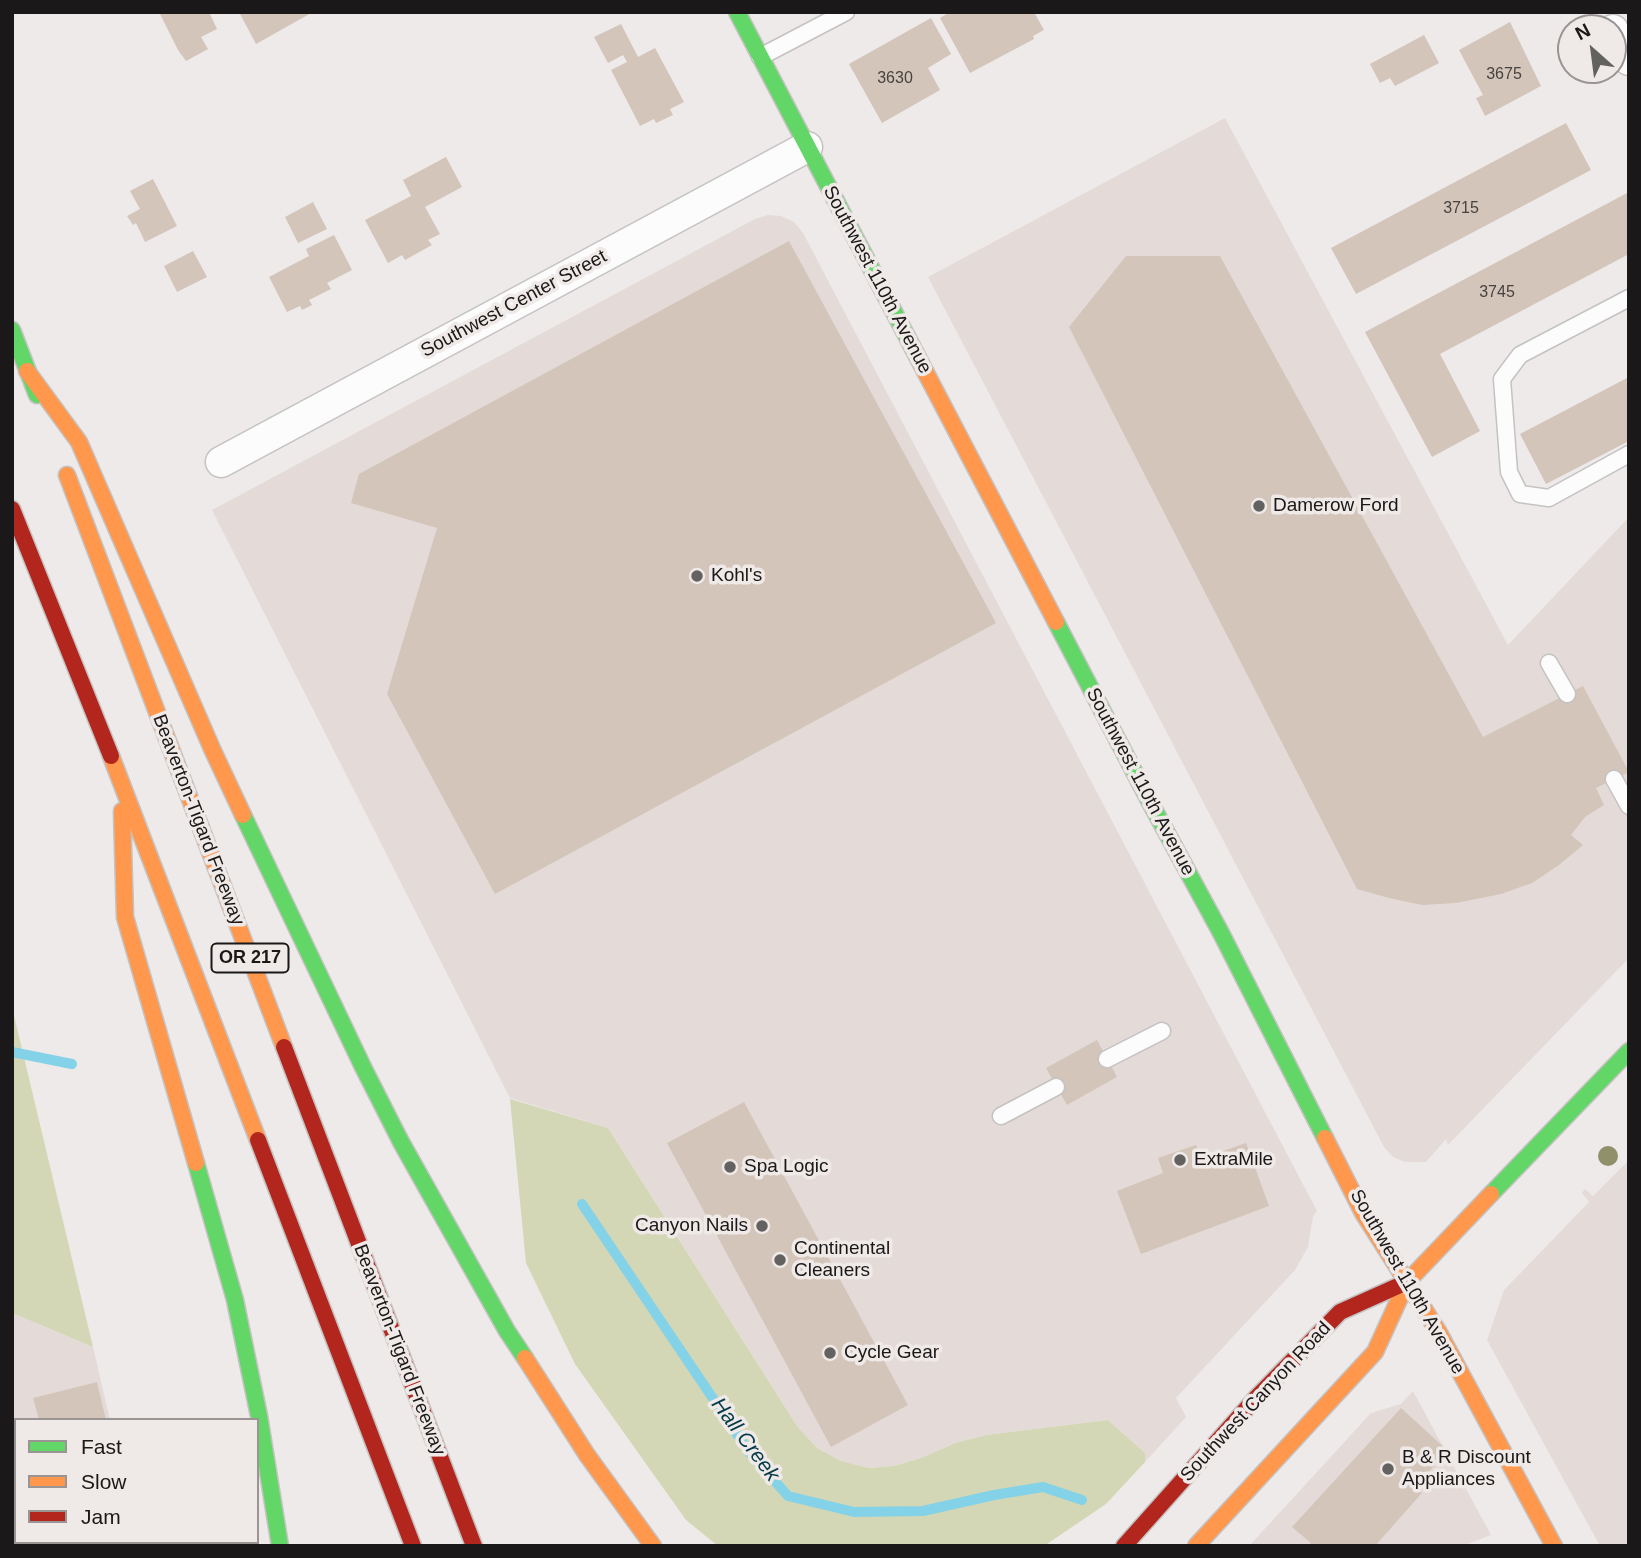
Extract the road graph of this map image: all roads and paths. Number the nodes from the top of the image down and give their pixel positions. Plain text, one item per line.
1 (737, 12) edge
2 (846, 12) edge
3 (760, 57) junction
4 (807, 147) junction
5 (1629, 298) edge
6 (12, 330) edge
7 (27, 371) junction
8 (47, 423) dead end
9 (1629, 454) edge
10 (62, 462) dead end
11 (220, 462) dead end
12 (12, 509) edge
13 (1549, 663) dead end
14 (1567, 694) dead end
15 (1614, 779) dead end
16 (121, 781) junction
17 (1629, 806) edge
18 (1162, 1031) dead end
19 (1629, 1051) edge
20 (1108, 1059) dead end
21 (1056, 1087) dead end
22 (1001, 1116) dead end
23 (1407, 1282) junction
24 (258, 1418) edge
25 (259, 1422) edge
26 (280, 1546) edge
27 (413, 1546) edge
28 (474, 1546) edge
29 (653, 1546) edge
30 (1124, 1546) edge
31 (1196, 1546) edge
32 (1555, 1546) edge

1 - 3 main road, Southwest 110th Avenue
2 - 3 lane
3 - 4 main road, Southwest 110th Avenue
4 - 11 street, Southwest Center Street
4 - 23 main road, Southwest 110th Avenue
5 - 9 lane
6 - 7 main road
7 - 8 main road
7 - 29 main road
10 - 28 main road, Beaverton-Tigard Freeway / OR 217
12 - 16 main road, OR 217
13 - 14 lane
15 - 17 lane
16 - 24 main road
16 - 27 main road, OR 217
18 - 20 lane
19 - 23 main road, Southwest Canyon Road
21 - 22 lane
23 - 30 main road, Southwest Canyon Road
23 - 31 main road, Southwest Canyon Road
23 - 32 main road, Southwest 110th Avenue
25 - 26 main road

